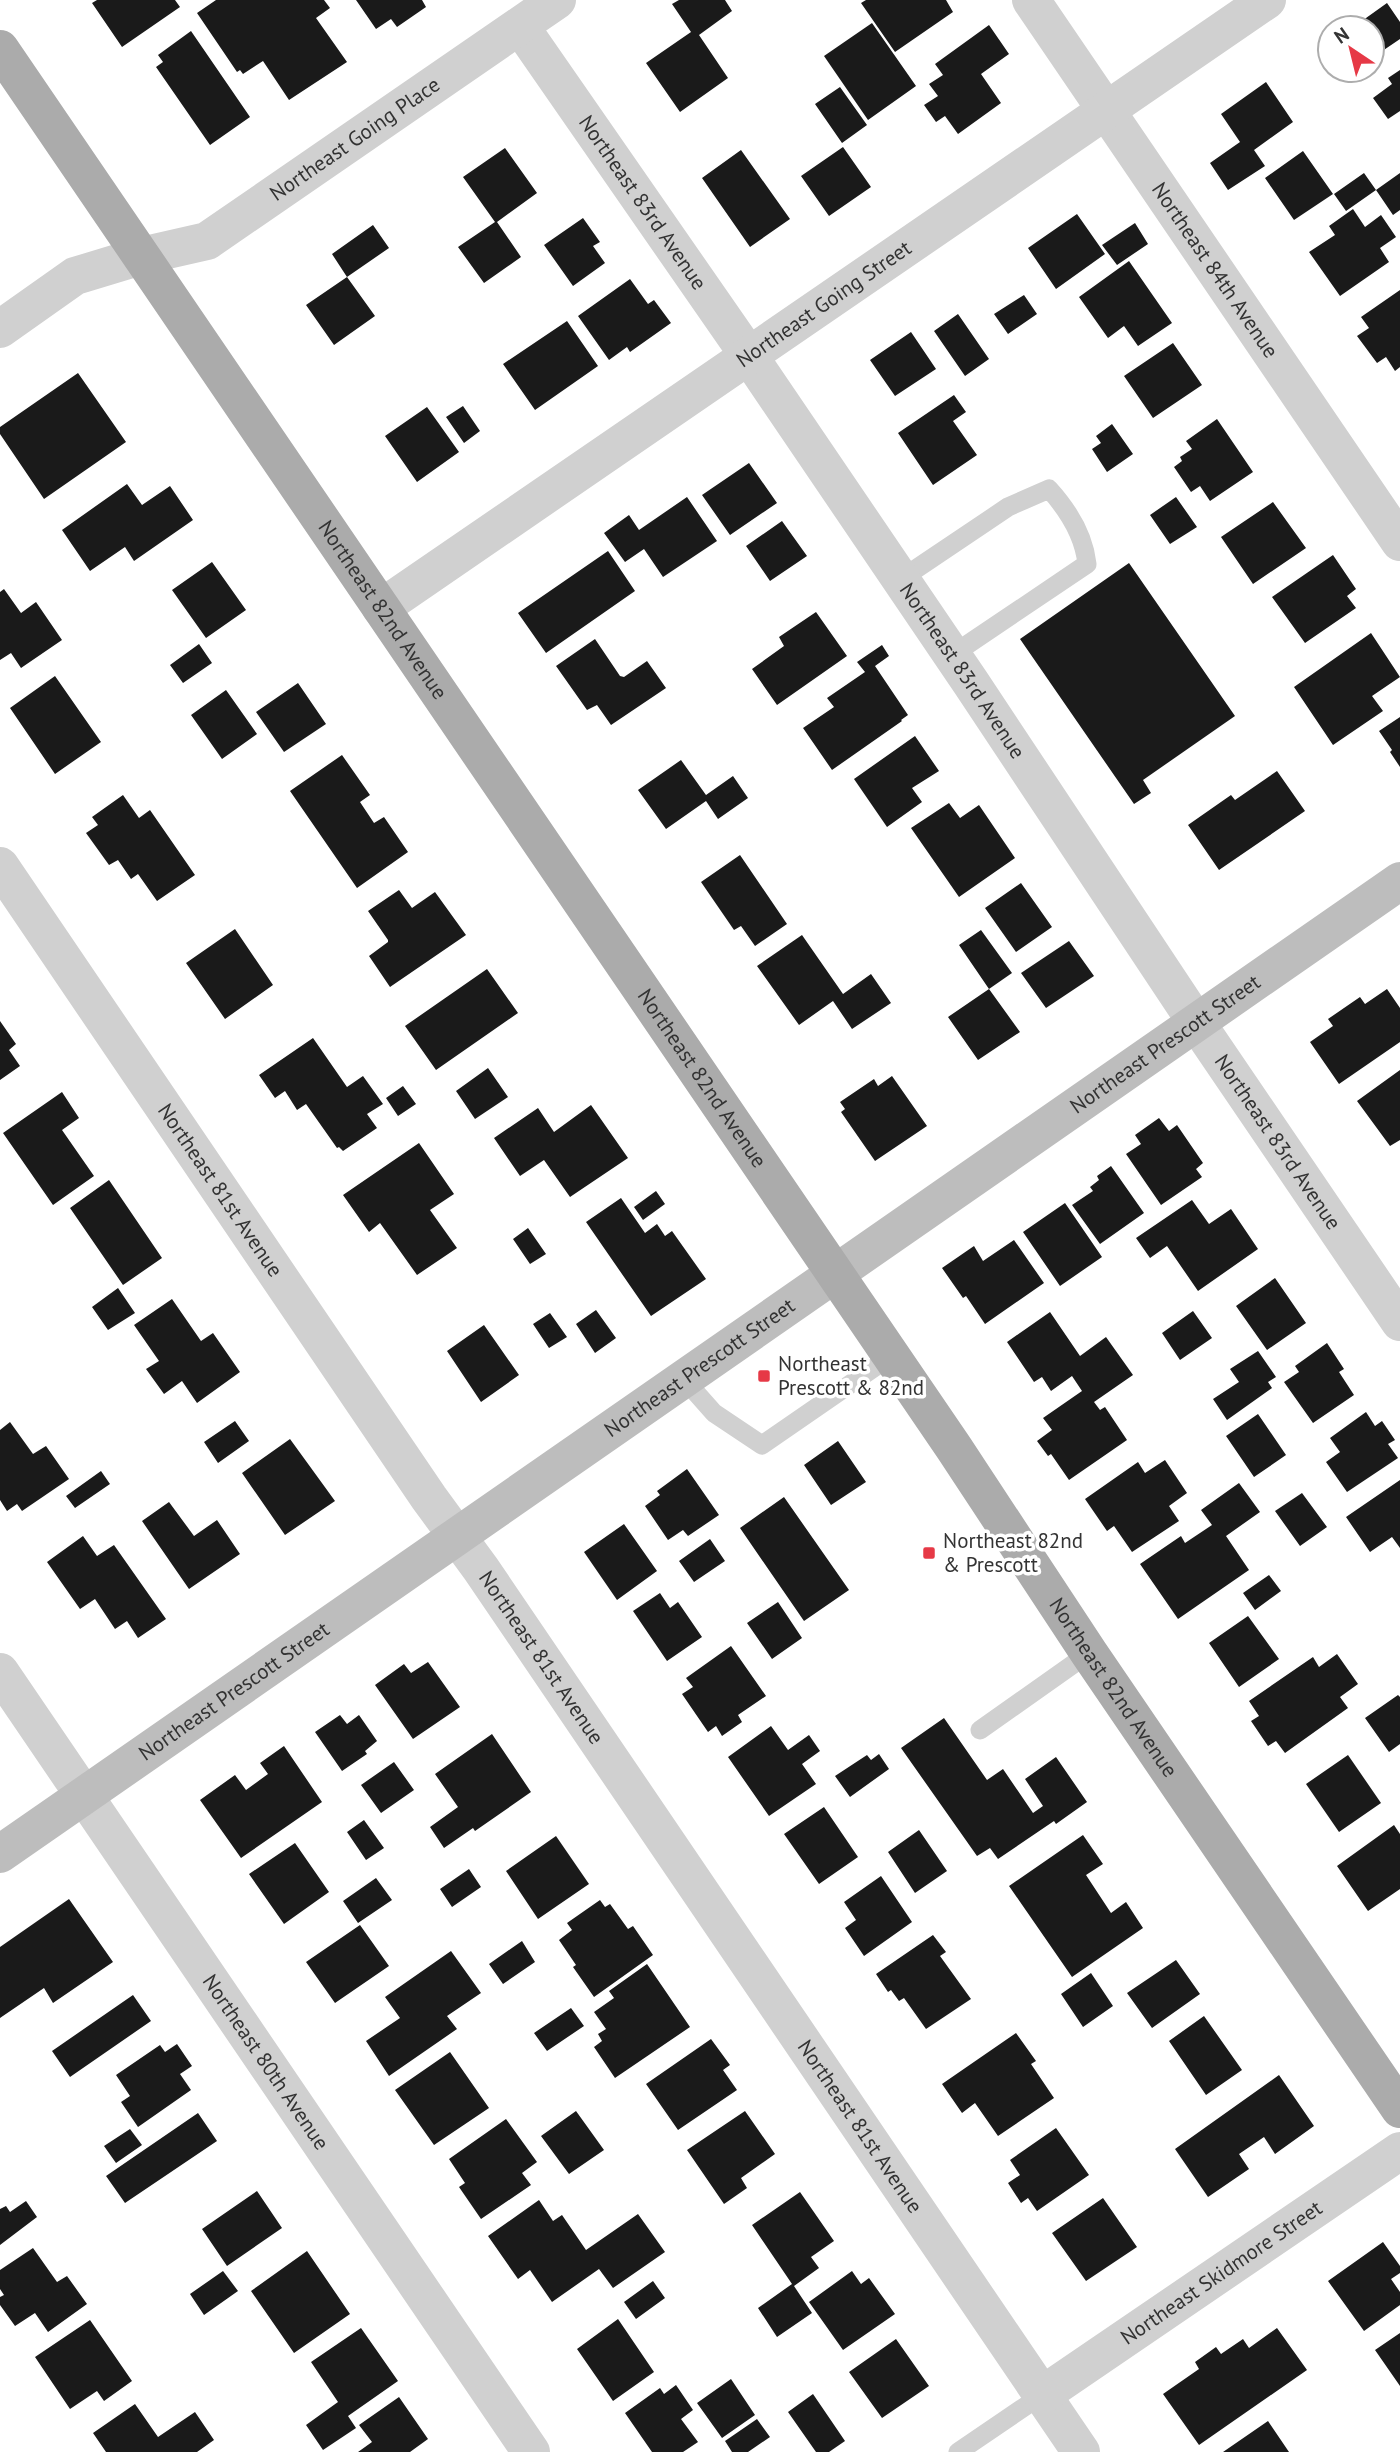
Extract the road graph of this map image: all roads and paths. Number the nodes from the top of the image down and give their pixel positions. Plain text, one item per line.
1 (557, 0) edge
2 (1031, 0) edge
3 (1267, 0) edge
4 (520, 26) junction
5 (0, 49) edge
6 (1106, 111) junction
7 (141, 256) junction
8 (0, 329) edge
9 (749, 356) junction
10 (1400, 542) edge
11 (901, 579) junction
12 (381, 608) junction
13 (952, 655) junction
14 (1400, 881) edge
15 (5, 885) edge
16 (1196, 1022) junction
17 (834, 1273) junction
18 (1400, 1322) edge
19 (891, 1356) junction
20 (683, 1378) junction
21 (457, 1536) junction
22 (1089, 1653) junction
23 (0, 1672) edge
24 (980, 1730) dead end
25 (84, 1795) junction
26 (0, 1854) edge
27 (1400, 2109) edge
28 (1400, 2151) edge
29 (1042, 2395) junction
30 (531, 2452) edge
31 (958, 2452) edge
32 (1081, 2452) edge

1 - 4 street, Northeast Going Place
2 - 6 street, Northeast 84th Avenue
3 - 6 street, Northeast Going Street
4 - 7 street, Northeast Going Place
4 - 9 street, Northeast 83rd Avenue
5 - 7 main road, Northeast 82nd Avenue
6 - 9 street, Northeast Going Street
6 - 10 street, Northeast 84th Avenue
7 - 8 street
7 - 12 main road, Northeast 82nd Avenue
9 - 11 street, Northeast 83rd Avenue
9 - 12 street, Northeast Going Street
11 - 13 street, Northeast 83rd Avenue
11 - 13 lane
12 - 17 main road, Northeast 82nd Avenue
13 - 16 street, Northeast 83rd Avenue
14 - 16 street, Northeast Prescott Street
15 - 21 street, Northeast 81st Avenue
16 - 17 street, Northeast Prescott Street
16 - 18 street, Northeast 83rd Avenue
17 - 19 main road, Northeast 82nd Avenue
17 - 20 street, Northeast Prescott Street
19 - 20 lane
19 - 22 main road, Northeast 82nd Avenue
20 - 21 street, Northeast Prescott Street
21 - 25 street, Northeast Prescott Street
21 - 29 street, Northeast 81st Avenue
22 - 24 lane
22 - 27 main road, Northeast 82nd Avenue
23 - 25 street, Northeast 80th Avenue
25 - 26 street, Northeast Prescott Street
25 - 30 street, Northeast 80th Avenue
28 - 29 street, Northeast Skidmore Street
29 - 31 lane
29 - 32 street, Northeast 81st Avenue

